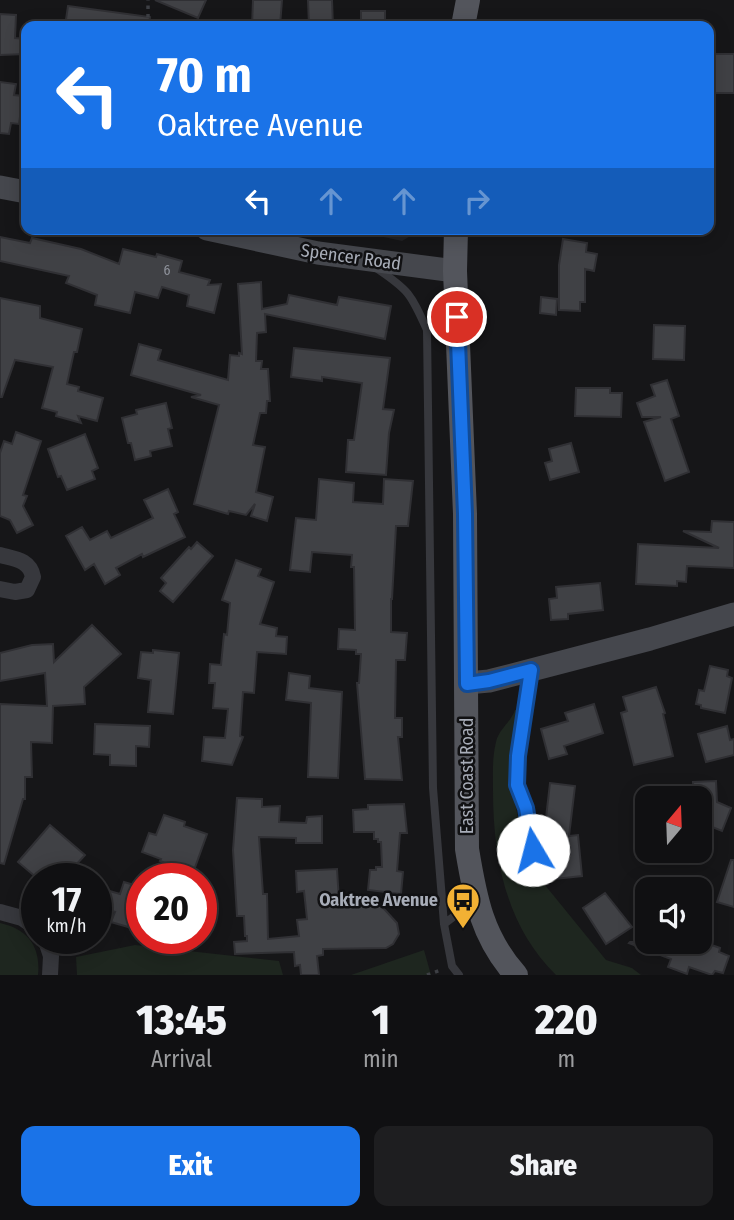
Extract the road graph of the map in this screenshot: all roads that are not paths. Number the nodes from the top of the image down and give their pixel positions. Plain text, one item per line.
1 (468, 0) edge
2 (464, 21) edge
3 (0, 187) edge
4 (21, 191) edge
5 (235, 235) edge
6 (456, 235) edge
7 (365, 261) junction
8 (455, 271) junction
9 (0, 555) edge
10 (0, 589) edge
11 (734, 614) edge
12 (531, 670) junction
13 (467, 684) junction
14 (533, 850) dead end
15 (475, 901) junction
16 (0, 912) edge
17 (21, 918) edge
18 (444, 924) junction
19 (50, 954) edge
20 (50, 975) edge
21 (459, 975) edge
22 (516, 975) edge

1 - 2 main road
3 - 4 street
5 - 7 street, Spencer Road
6 - 8 main road, East Coast Road
7 - 8 street, Spencer Road
7 - 18 lane
8 - 13 main road, East Coast Road
9 - 10 street
11 - 12 street
12 - 13 street
12 - 14 lane
13 - 15 main road, East Coast Road
15 - 18 lane
15 - 22 main road, East Coast Road
16 - 17 street
18 - 21 lane
19 - 20 street

